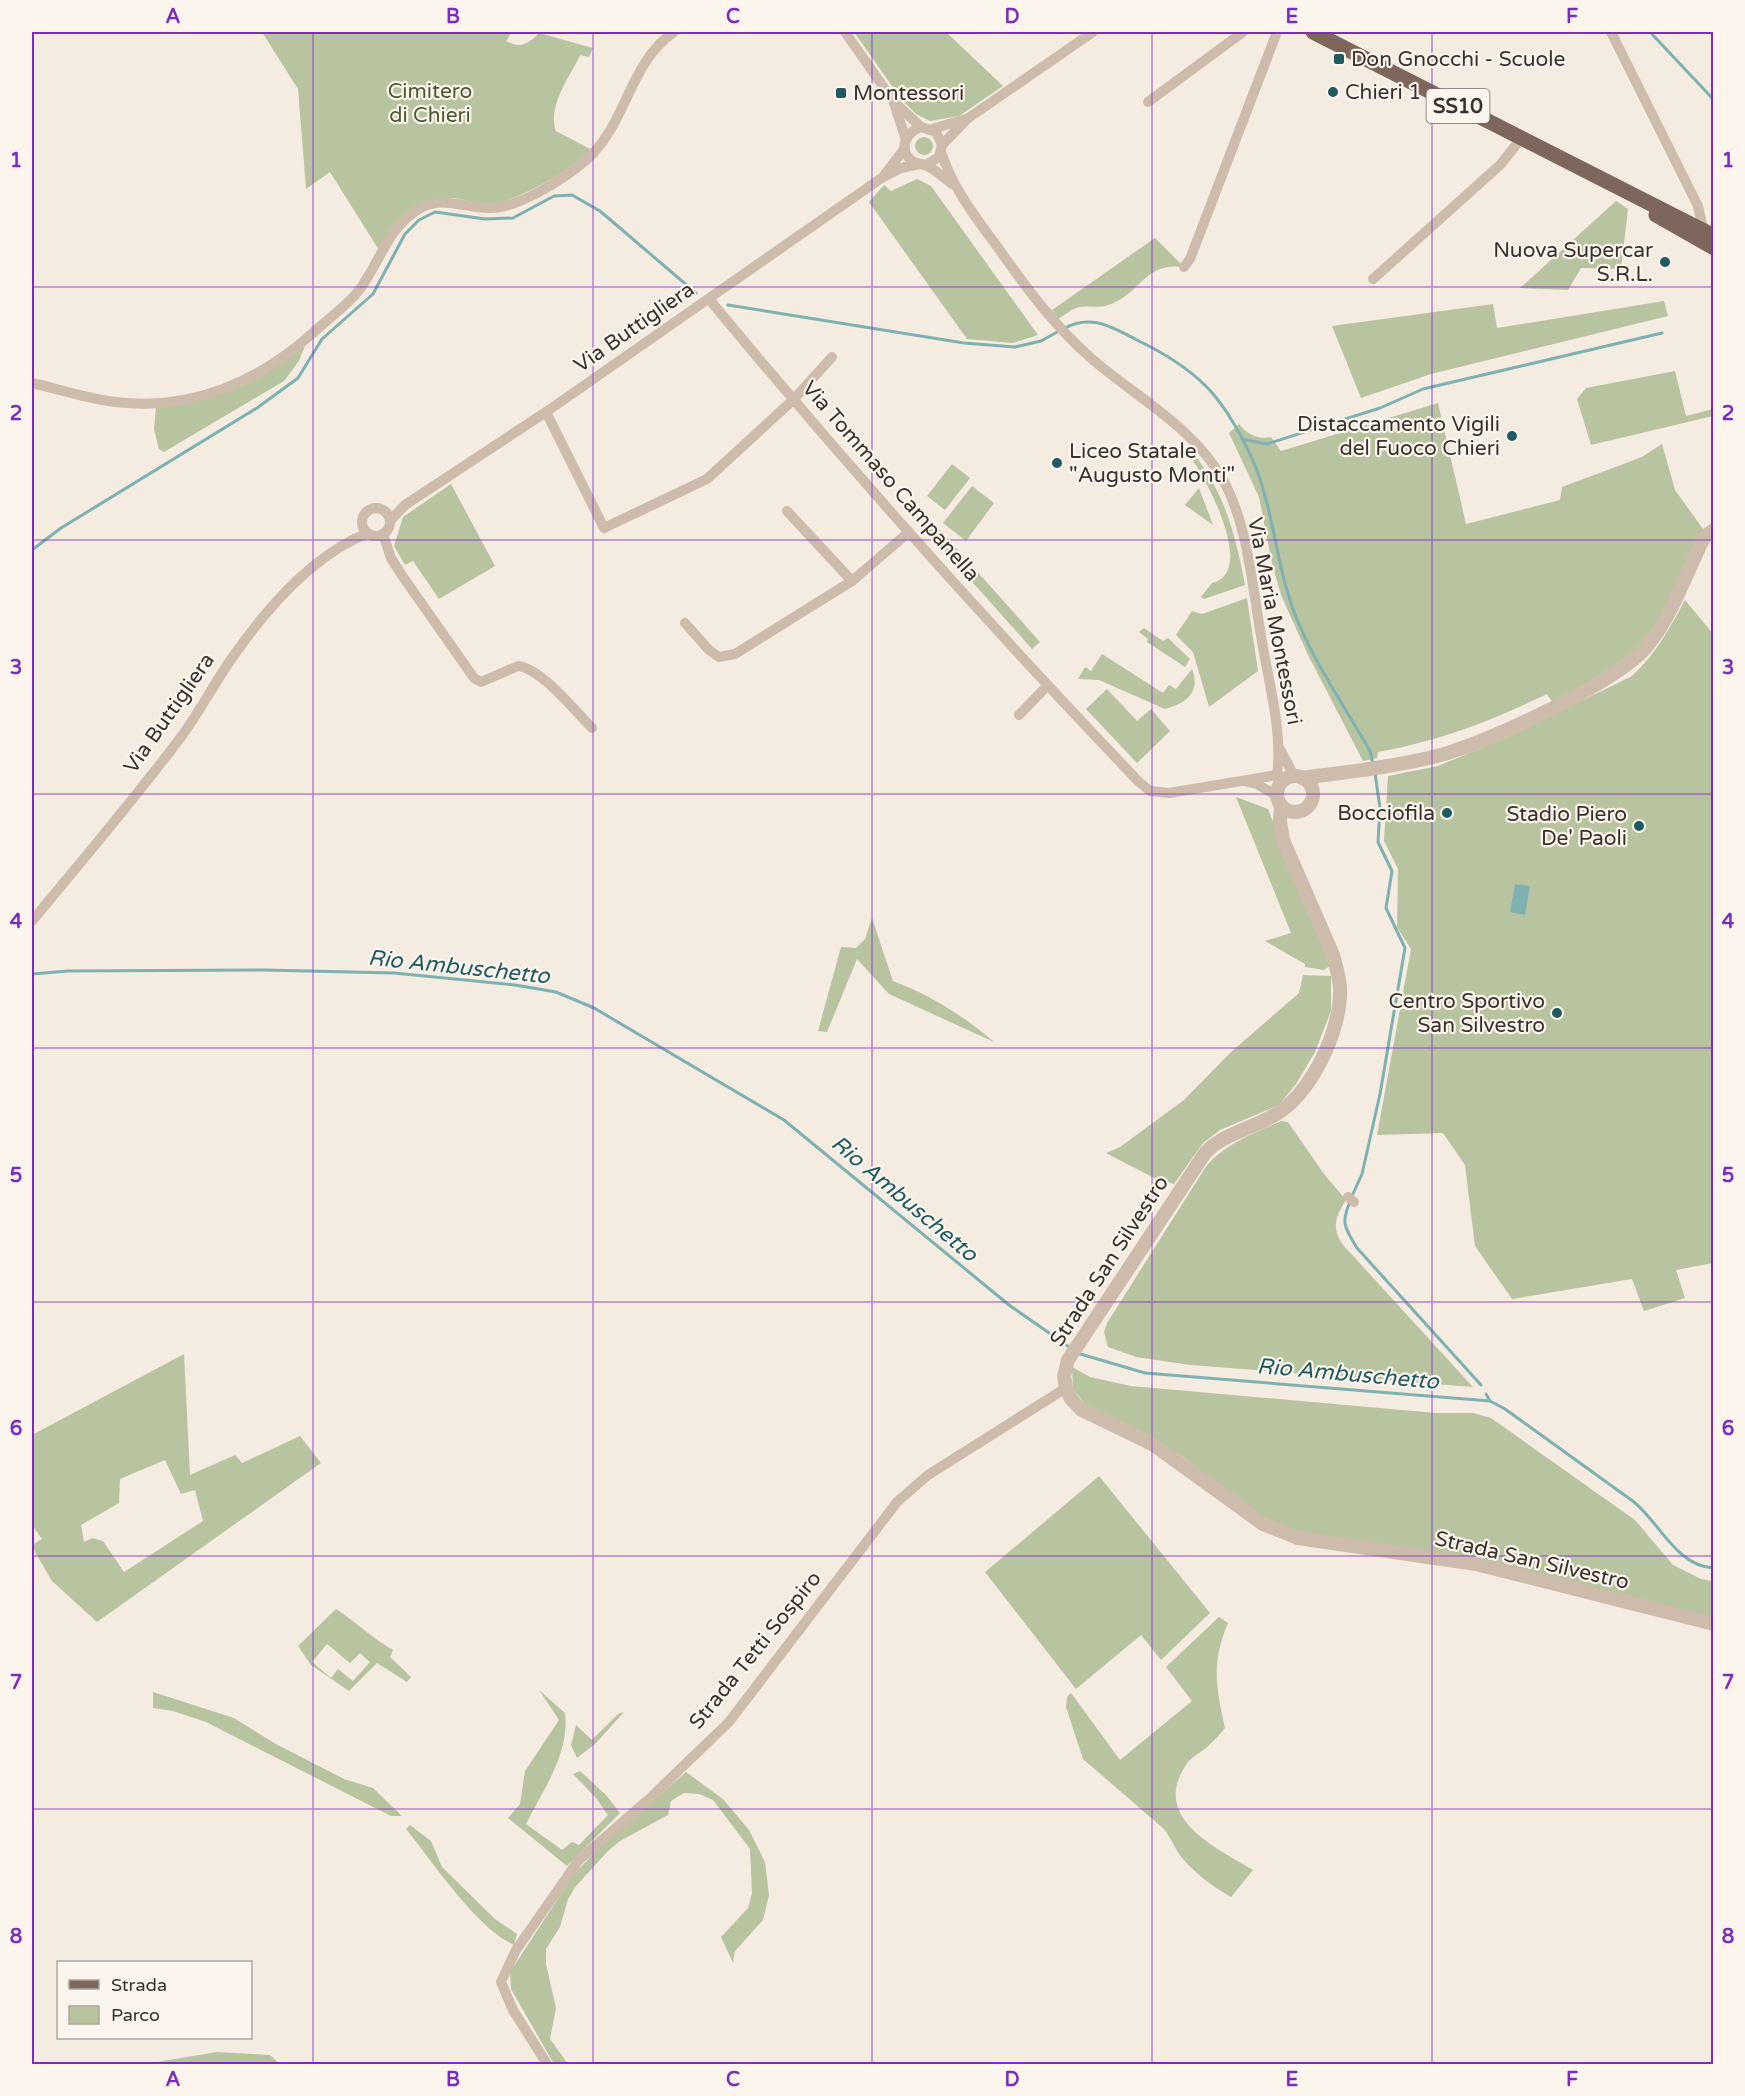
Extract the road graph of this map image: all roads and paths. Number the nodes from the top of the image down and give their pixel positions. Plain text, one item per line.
1 (674, 32) edge
2 (845, 32) edge
3 (1093, 32) edge
4 (1243, 32) edge
5 (1277, 32) edge
6 (1313, 32) edge
7 (1611, 32) edge
8 (894, 102) junction
9 (1148, 102) dead end
10 (967, 119) junction
11 (926, 128) junction
12 (1521, 139) junction
13 (905, 144) junction
14 (942, 149) junction
15 (923, 164) junction
16 (883, 177) junction
17 (1603, 181) junction
18 (953, 184) junction
19 (1708, 232) edge
20 (1713, 248) edge
21 (1184, 267) dead end
22 (1373, 279) dead end
23 (709, 299) junction
24 (832, 357) dead end
25 (32, 383) edge
26 (793, 400) junction
27 (546, 412) junction
28 (405, 505) junction
29 (384, 510) junction
30 (787, 511) dead end
31 (390, 521) junction
32 (365, 529) junction
33 (1713, 530) edge
34 (909, 532) junction
35 (383, 534) junction
36 (852, 581) junction
37 (685, 623) dead end
38 (1047, 686) junction
39 (1019, 715) dead end
40 (592, 728) dead end
41 (1278, 743) junction
42 (1350, 772) junction
43 (1289, 778) junction
44 (1244, 781) junction
45 (1313, 797) junction
46 (1279, 801) junction
47 (1303, 810) junction
48 (1290, 854) junction
49 (32, 921) edge
50 (1065, 1388) junction
51 (1713, 1624) edge
52 (547, 2064) edge

1 - 25 street
2 - 8 street
3 - 10 street
4 - 9 street
5 - 21 street
6 - 12 main road, SS10
7 - 19 street
8 - 11 street
8 - 13 street
10 - 11 street
10 - 14 street
11 - 13 street
11 - 14 street
12 - 17 main road, SS10
12 - 22 street
13 - 15 street
13 - 16 street, Via Buttigliera
14 - 15 street
14 - 18 street, Via Maria Montessori
15 - 16 street, Via Buttigliera
15 - 18 street, Via Maria Montessori
16 - 23 street, Via Buttigliera
17 - 19 main road, SS10
17 - 20 main road, SS10
18 - 41 street, Via Maria Montessori
23 - 26 street, Via Tommaso Campanella
23 - 27 street, Via Buttigliera
24 - 26 street
26 - 27 street
26 - 34 street, Via Tommaso Campanella
27 - 28 street, Via Buttigliera
28 - 29 street, Via Buttigliera
28 - 31 street, Via Buttigliera
29 - 31 street
29 - 32 street
30 - 36 street
31 - 35 street
32 - 35 street
32 - 49 street, Via Buttigliera
33 - 42 street
34 - 36 street
34 - 38 street, Via Tommaso Campanella
35 - 40 street
36 - 37 street
38 - 39 street
38 - 44 street, Via Tommaso Campanella
41 - 43 street, Via Maria Montessori
41 - 43 street, Via Maria Montessori
42 - 43 street
42 - 45 street
43 - 44 street, Via Tommaso Campanella
43 - 45 street
43 - 46 street
44 - 46 street
45 - 47 street
46 - 47 street
46 - 48 street, Strada San Silvestro
47 - 48 street, Strada San Silvestro
48 - 50 street, Strada San Silvestro
50 - 51 street, Strada San Silvestro
50 - 52 street, Strada Tetti Sospiro

